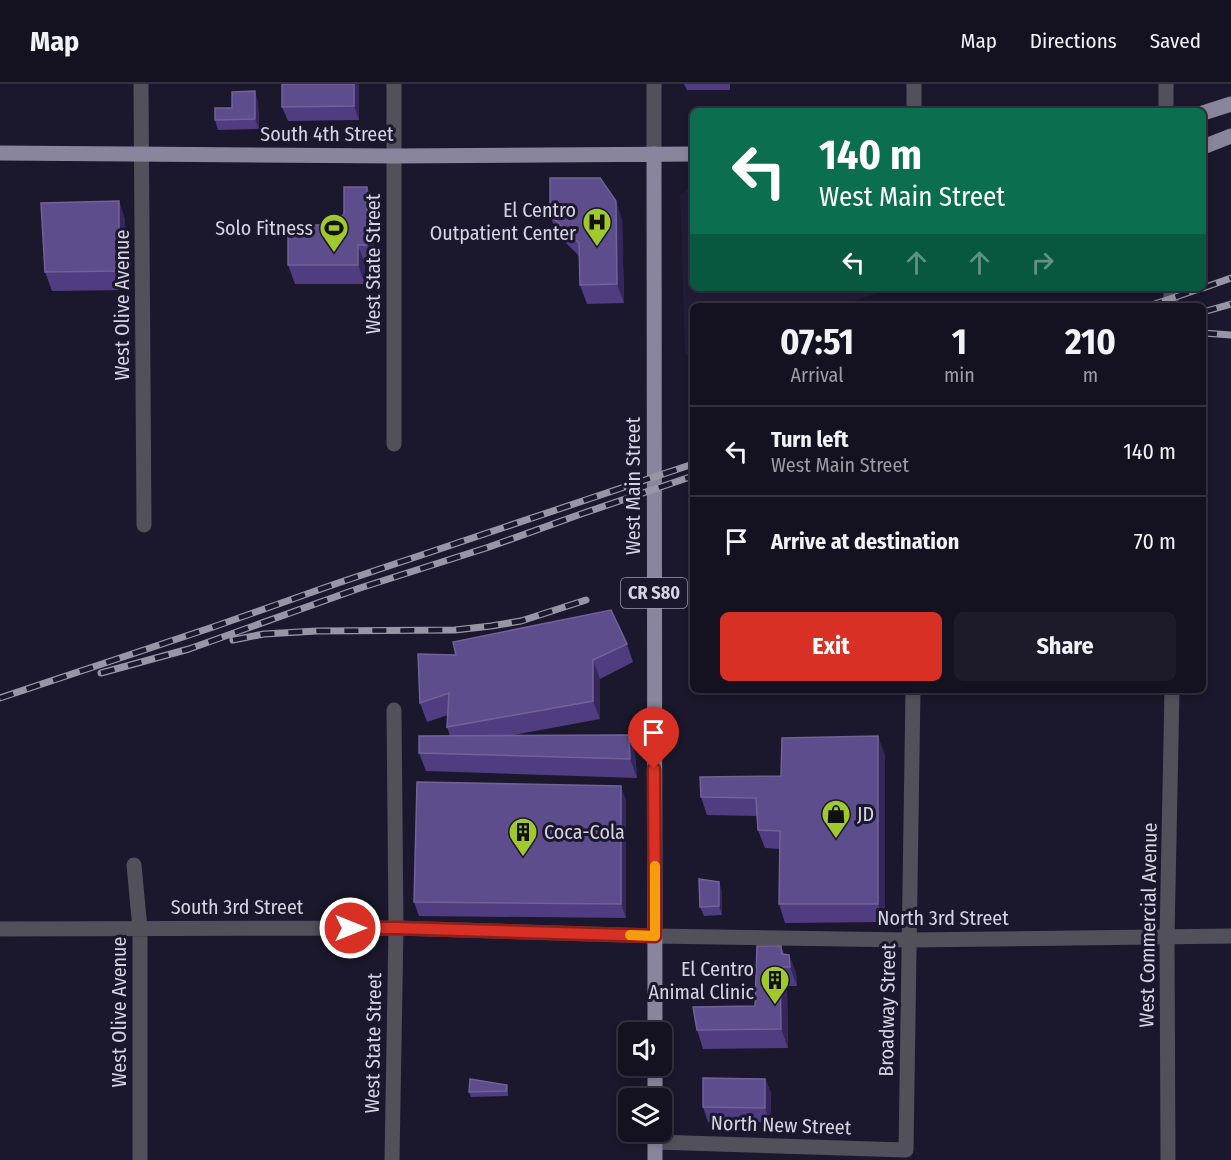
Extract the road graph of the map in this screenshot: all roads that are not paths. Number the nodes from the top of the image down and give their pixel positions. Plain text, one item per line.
1 (141, 84) edge
2 (394, 84) edge
3 (654, 84) edge
4 (914, 84) edge
5 (1166, 84) edge
6 (1231, 104) edge
7 (914, 108) edge
8 (1166, 108) edge
9 (1206, 112) edge
10 (1231, 136) edge
11 (1206, 146) edge
12 (0, 153) edge
13 (142, 154) junction
14 (654, 154) junction
15 (690, 154) edge
16 (395, 156) junction
17 (394, 444) dead end
18 (144, 525) dead end
19 (913, 693) edge
20 (1172, 693) edge
21 (394, 710) dead end
22 (134, 865) dead end
23 (140, 928) junction
24 (396, 928) junction
25 (0, 929) edge
26 (655, 936) junction
27 (1231, 936) edge
28 (1167, 937) junction
29 (909, 940) junction
30 (655, 1022) edge
31 (672, 1138) edge
32 (655, 1142) edge
33 (906, 1150) joint
34 (140, 1160) edge
35 (392, 1160) edge
36 (655, 1160) edge
37 (1168, 1160) edge

1 - 13 street, West Olive Avenue
2 - 16 street, West State Street
3 - 14 street, West Main Street
4 - 7 street
5 - 8 street
6 - 9 main road
10 - 11 main road
12 - 13 main road, South 4th Street
13 - 16 main road, South 4th Street
13 - 18 street, West Olive Avenue
14 - 15 main road, South 4th Street
14 - 16 main road, South 4th Street
14 - 26 main road, West Main Street / CR S80
16 - 17 street, West State Street
19 - 29 street, Broadway Street
20 - 28 street, West Commercial Avenue
21 - 24 street, West State Street
22 - 23 street, West Olive Avenue
23 - 24 street, South 3rd Street
23 - 25 street, South 3rd Street
23 - 34 street, West Olive Avenue
24 - 26 street, South 3rd Street
24 - 35 street, West State Street
26 - 29 street, North 3rd Street
26 - 30 main road, West Main Street / CR S80
27 - 28 street, North 3rd Street
28 - 29 street, North 3rd Street
28 - 37 street, West Commercial Avenue
29 - 33 street, Broadway Street
31 - 33 street, North New Street
32 - 36 main road

